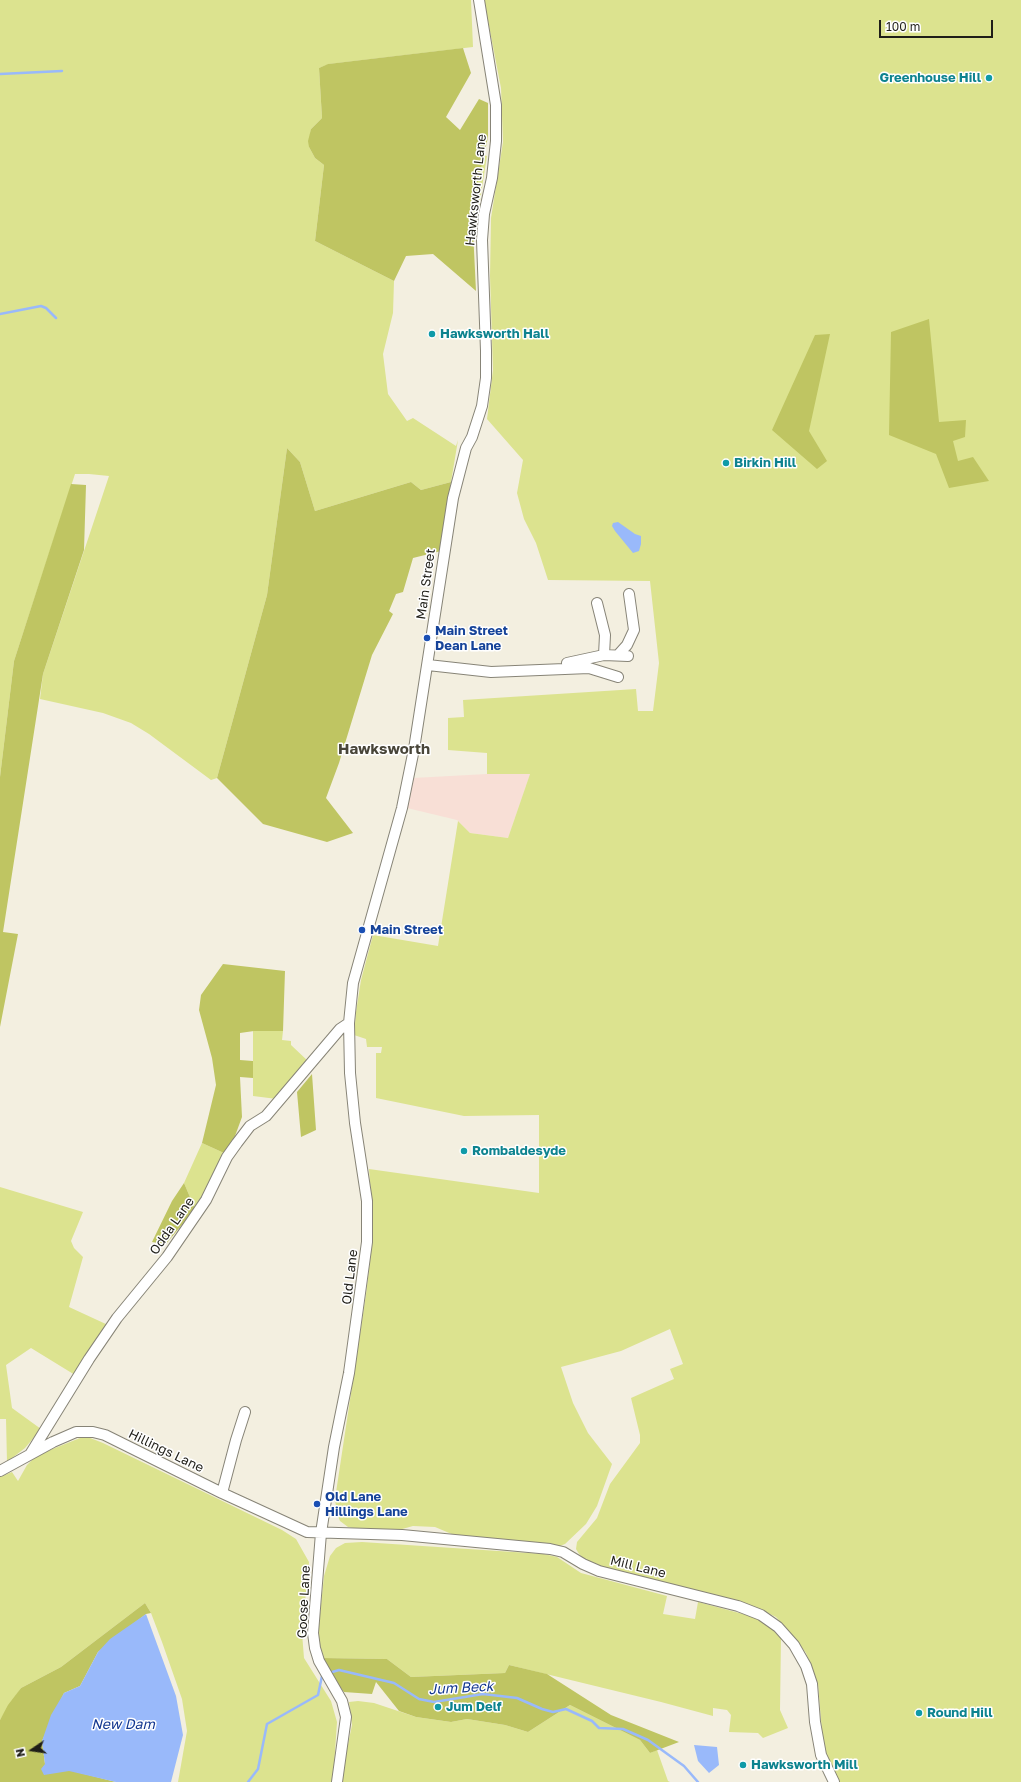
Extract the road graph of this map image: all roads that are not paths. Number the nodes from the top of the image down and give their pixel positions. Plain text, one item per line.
1 (479, 0) edge
2 (453, 498) joint
3 (629, 594) dead end
4 (597, 603) dead end
5 (604, 655) junction
6 (428, 665) junction
7 (491, 672) junction
8 (618, 677) dead end
9 (349, 1023) junction
10 (245, 1412) dead end
11 (30, 1456) junction
12 (0, 1471) edge
13 (222, 1493) junction
14 (321, 1532) junction
15 (337, 1782) edge
16 (834, 1782) edge

1 - 2 street, Hawksworth Lane
2 - 6 street, Main Street
3 - 5 street
4 - 5 street
5 - 7 street
6 - 7 street
6 - 9 street, Main Street
7 - 8 street
9 - 11 street, Odda Lane
9 - 14 street, Old Lane
10 - 13 street
11 - 12 street, Hillings Lane
11 - 13 street, Hillings Lane
13 - 14 street, Hillings Lane
14 - 15 street, Goose Lane
14 - 16 street, Mill Lane

